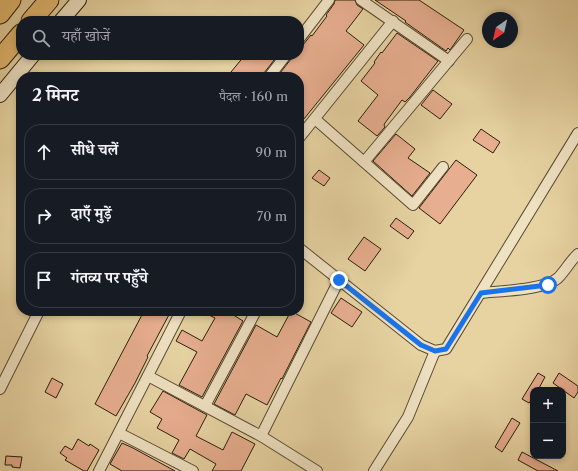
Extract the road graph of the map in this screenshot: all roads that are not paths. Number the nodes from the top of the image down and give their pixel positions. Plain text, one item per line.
1 (12, 0) edge
2 (49, 0) edge
3 (79, 0) edge
4 (329, 0) edge
5 (361, 0) edge
6 (0, 14) edge
7 (36, 16) edge
8 (65, 16) edge
9 (393, 21) junction
10 (304, 32) edge
11 (467, 39) dead end
12 (16, 40) edge
13 (0, 59) edge
14 (29, 60) edge
15 (282, 60) edge
16 (449, 61) junction
17 (19, 72) edge
18 (273, 72) edge
19 (16, 76) edge
20 (0, 95) edge
21 (315, 119) junction
22 (304, 130) edge
23 (578, 133) edge
24 (364, 162) junction
25 (443, 167) dead end
26 (304, 252) edge
27 (578, 254) edge
28 (339, 280) junction
29 (481, 293) junction
30 (36, 316) edge
31 (178, 316) edge
32 (253, 316) edge
33 (435, 351) junction
34 (148, 376) junction
35 (0, 389) edge
36 (205, 406) junction
37 (119, 433) junction
38 (261, 436) junction
39 (99, 471) edge
40 (193, 471) edge
41 (317, 471) edge
42 (374, 471) edge

1 - 6 highway
2 - 7 highway
3 - 8 street
4 - 10 street
5 - 9 street
9 - 16 street
9 - 21 street
11 - 16 street
12 - 13 highway
14 - 17 street
15 - 18 street
16 - 24 street
19 - 20 street
21 - 22 street
21 - 24 street
23 - 29 street
24 - 25 street
26 - 28 street
27 - 29 street
28 - 33 street
28 - 38 street
29 - 33 street
30 - 35 street
31 - 34 street
32 - 36 street
33 - 42 street
34 - 36 street
34 - 37 street
36 - 38 street
37 - 39 street
37 - 40 street
38 - 41 street

